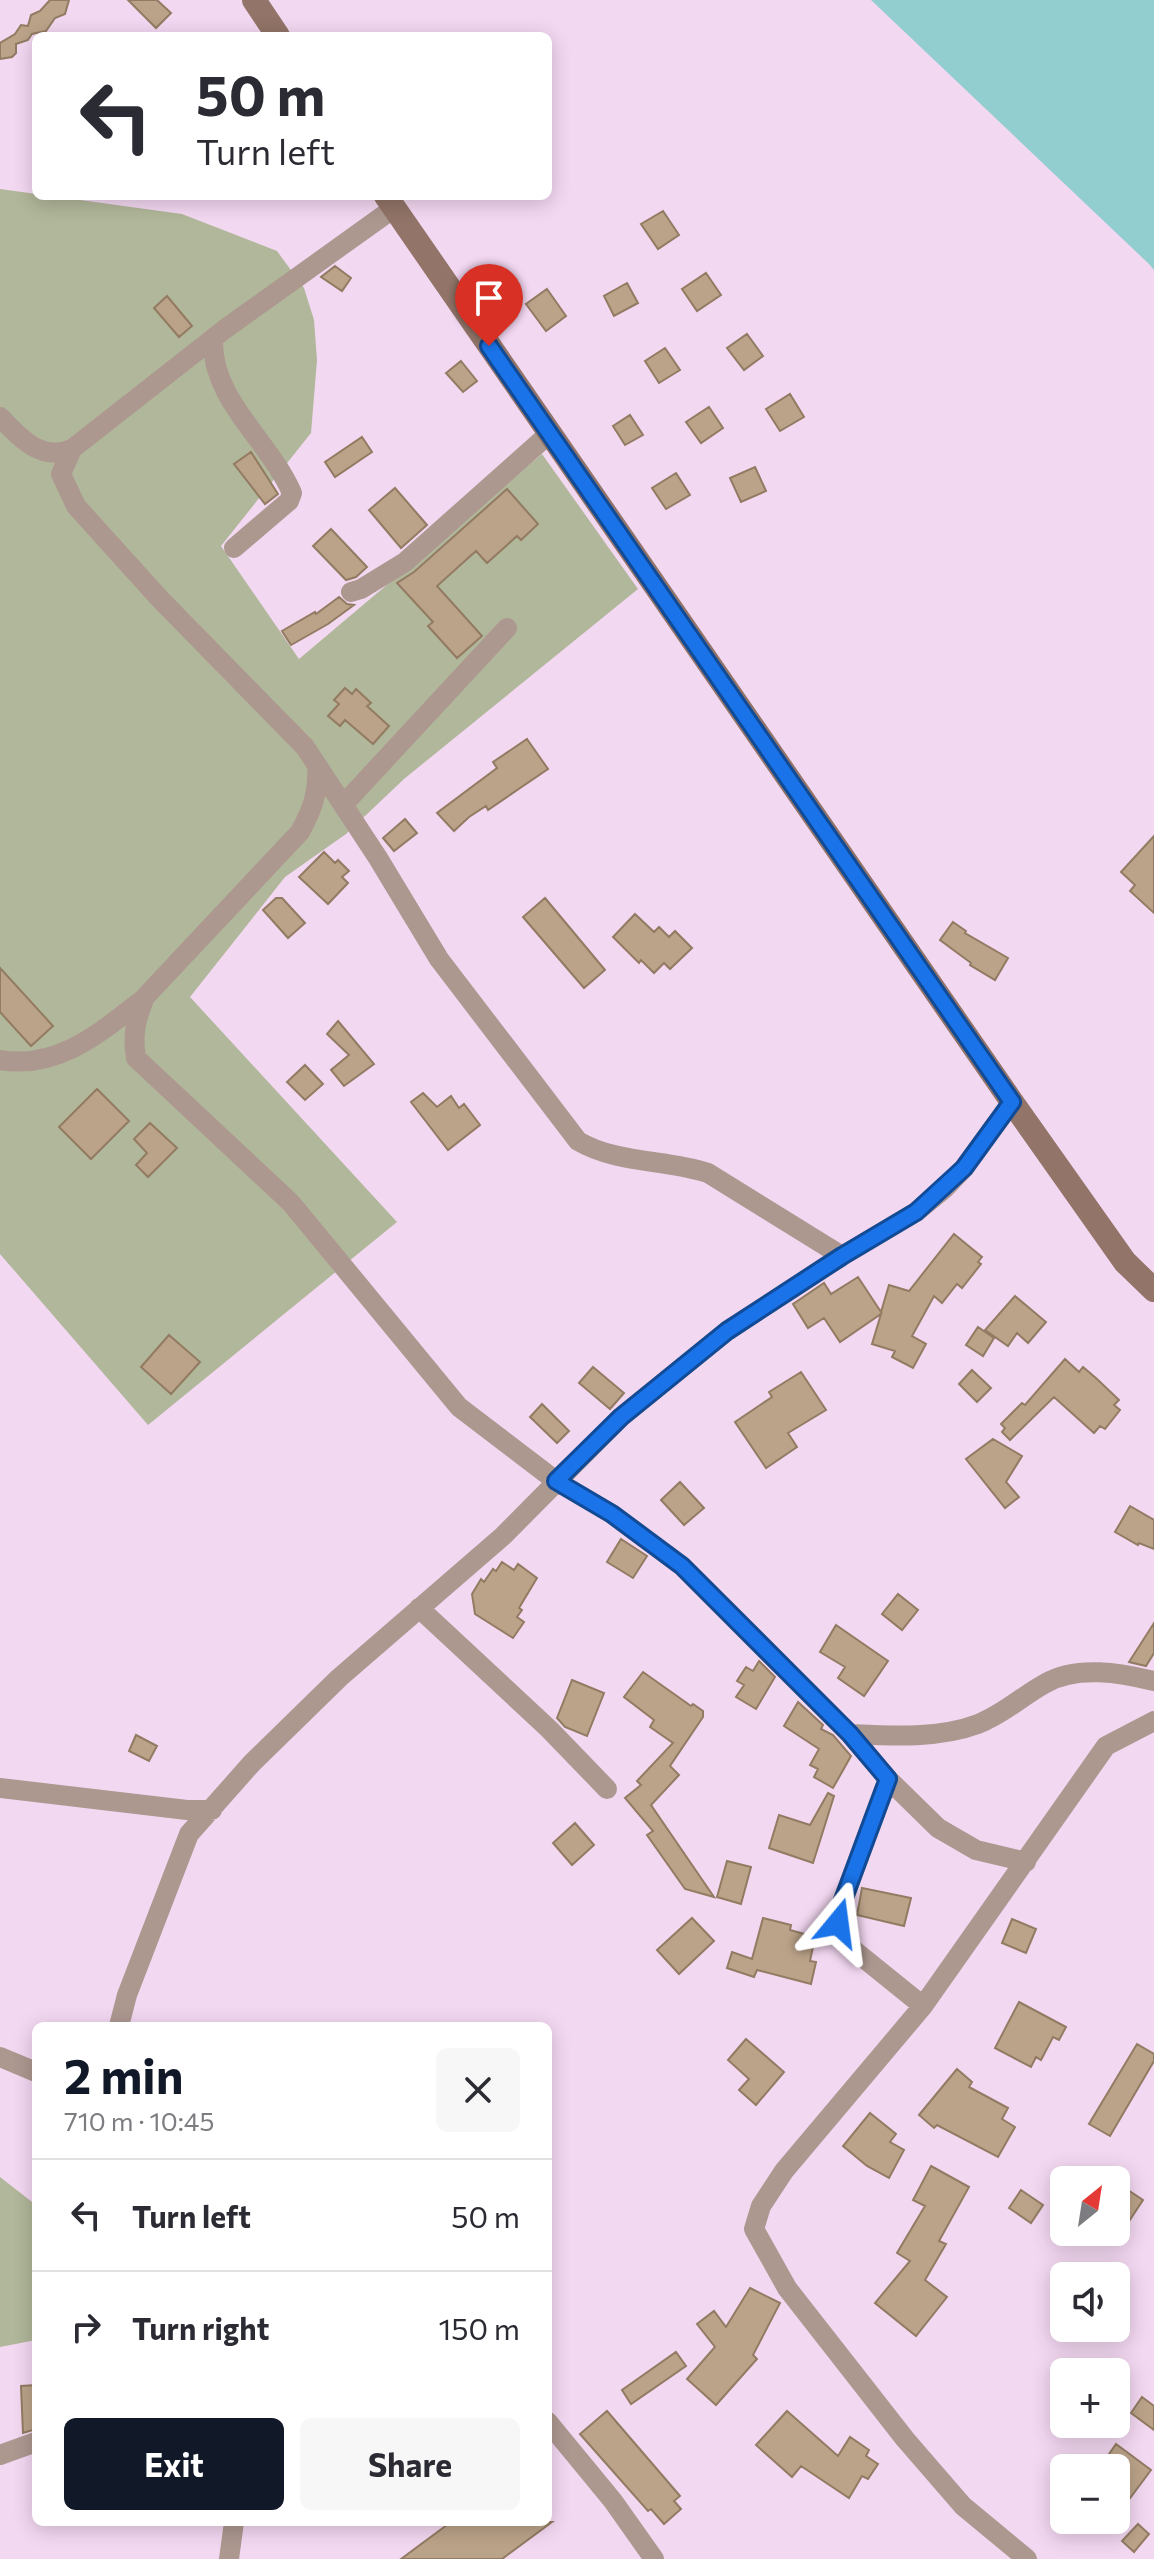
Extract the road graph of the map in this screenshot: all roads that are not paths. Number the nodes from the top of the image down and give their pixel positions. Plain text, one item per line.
1 (254, 0) edge
2 (275, 32) edge
3 (390, 202) edge
4 (213, 339) junction
5 (0, 417) edge
6 (550, 433) junction
7 (72, 449) junction
8 (234, 548) dead end
9 (351, 592) dead end
10 (507, 628) dead end
11 (317, 766) junction
12 (343, 805) junction
13 (145, 997) junction
14 (0, 1060) edge
15 (1012, 1102) junction
16 (842, 1256) junction
17 (1154, 1290) edge
18 (556, 1481) junction
19 (419, 1608) junction
20 (1154, 1681) edge
21 (1154, 1721) edge
22 (850, 1734) junction
23 (888, 1779) junction
24 (0, 1788) edge
25 (607, 1789) dead end
26 (212, 1810) junction
27 (1026, 1862) junction
28 (923, 2006) junction
29 (120, 2022) edge
30 (0, 2057) edge
31 (32, 2070) edge
32 (552, 2427) edge
33 (32, 2443) edge
34 (0, 2455) edge
35 (233, 2526) edge
36 (229, 2559) edge
37 (654, 2559) edge
38 (1027, 2559) edge

1 - 2 main road
3 - 4 street
3 - 6 main road
4 - 7 street
4 - 8 street
5 - 7 street
6 - 9 street
6 - 15 main road
7 - 11 street
10 - 12 street
11 - 12 street
11 - 13 street
12 - 16 street
13 - 14 street
13 - 18 street
15 - 16 street
15 - 17 main road
16 - 18 street
18 - 19 street
18 - 22 street
19 - 25 street
19 - 26 street
20 - 22 street
21 - 27 street
22 - 23 street
23 - 27 street
23 - 28 street
24 - 26 street
26 - 29 street
27 - 28 street
28 - 38 street
30 - 31 street
32 - 37 street
33 - 34 street
35 - 36 street

